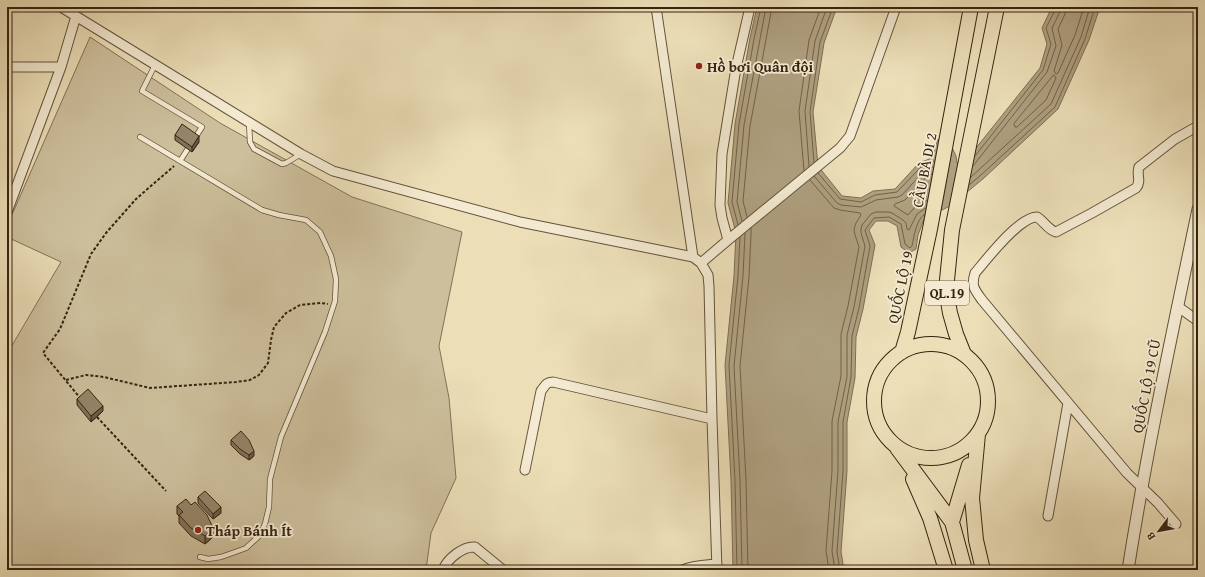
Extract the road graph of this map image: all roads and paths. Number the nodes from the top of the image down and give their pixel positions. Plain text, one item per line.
1 (61, 7) edge
2 (656, 7) edge
3 (750, 7) edge
4 (896, 7) edge
5 (971, 7) edge
6 (996, 7) edge
7 (76, 16) junction
8 (155, 65) junction
9 (7, 67) edge
10 (61, 68) junction
11 (249, 122) junction
12 (1198, 126) edge
13 (140, 137) dead end
14 (301, 154) junction
15 (180, 161) junction
16 (1198, 209) edge
17 (7, 212) edge
18 (930, 229) joint
19 (1195, 239) edge
20 (728, 240) junction
21 (693, 257) junction
22 (701, 263) junction
23 (333, 305) junction
24 (1178, 306) junction
25 (1198, 321) edge
26 (902, 352) junction
27 (964, 354) junction
28 (66, 380) junction
29 (82, 400) edge
30 (1068, 403) junction
31 (97, 417) edge
32 (712, 419) junction
33 (978, 434) junction
34 (895, 445) junction
35 (525, 470) dead end
36 (1142, 488) junction
37 (166, 491) dead end
38 (1048, 516) dead end
39 (952, 522) junction
40 (1176, 524) dead end
41 (200, 557) dead end
42 (717, 567) edge
43 (443, 570) edge
44 (503, 570) edge
45 (682, 570) edge
46 (946, 570) edge
47 (965, 570) edge
48 (983, 570) edge
49 (1128, 570) edge

1 - 7 street
2 - 21 street
3 - 20 street
4 - 20 street
5 - 18 highway, CẦU BÀ DI 2 / QL.19
6 - 27 highway, QL.19
7 - 8 street
7 - 10 street
8 - 11 street
8 - 15 lane
9 - 10 street
10 - 17 street
11 - 14 street
11 - 14 lane
12 - 30 street
13 - 15 lane
14 - 21 street
15 - 23 lane
15 - 28 path
16 - 19 street, QUỐC LỘ 19 CŨ
18 - 26 highway, QUỐC LỘ 19 / QL.19
19 - 24 street, QUỐC LỘ 19 CŨ
20 - 22 street
21 - 22 street
22 - 32 street
23 - 28 path
23 - 41 lane
24 - 25 street
24 - 36 street, QUỐC LỘ 19 CŨ
26 - 27 highway
26 - 34 highway
27 - 33 highway
28 - 29 path
30 - 36 street
30 - 38 street
31 - 37 path
32 - 35 street
32 - 42 street
33 - 34 highway
33 - 39 highway
33 - 48 highway
34 - 39 highway
34 - 46 highway
36 - 40 street
36 - 49 street, QUỐC LỘ 19 CŨ
39 - 47 highway
42 - 45 street
43 - 44 street

